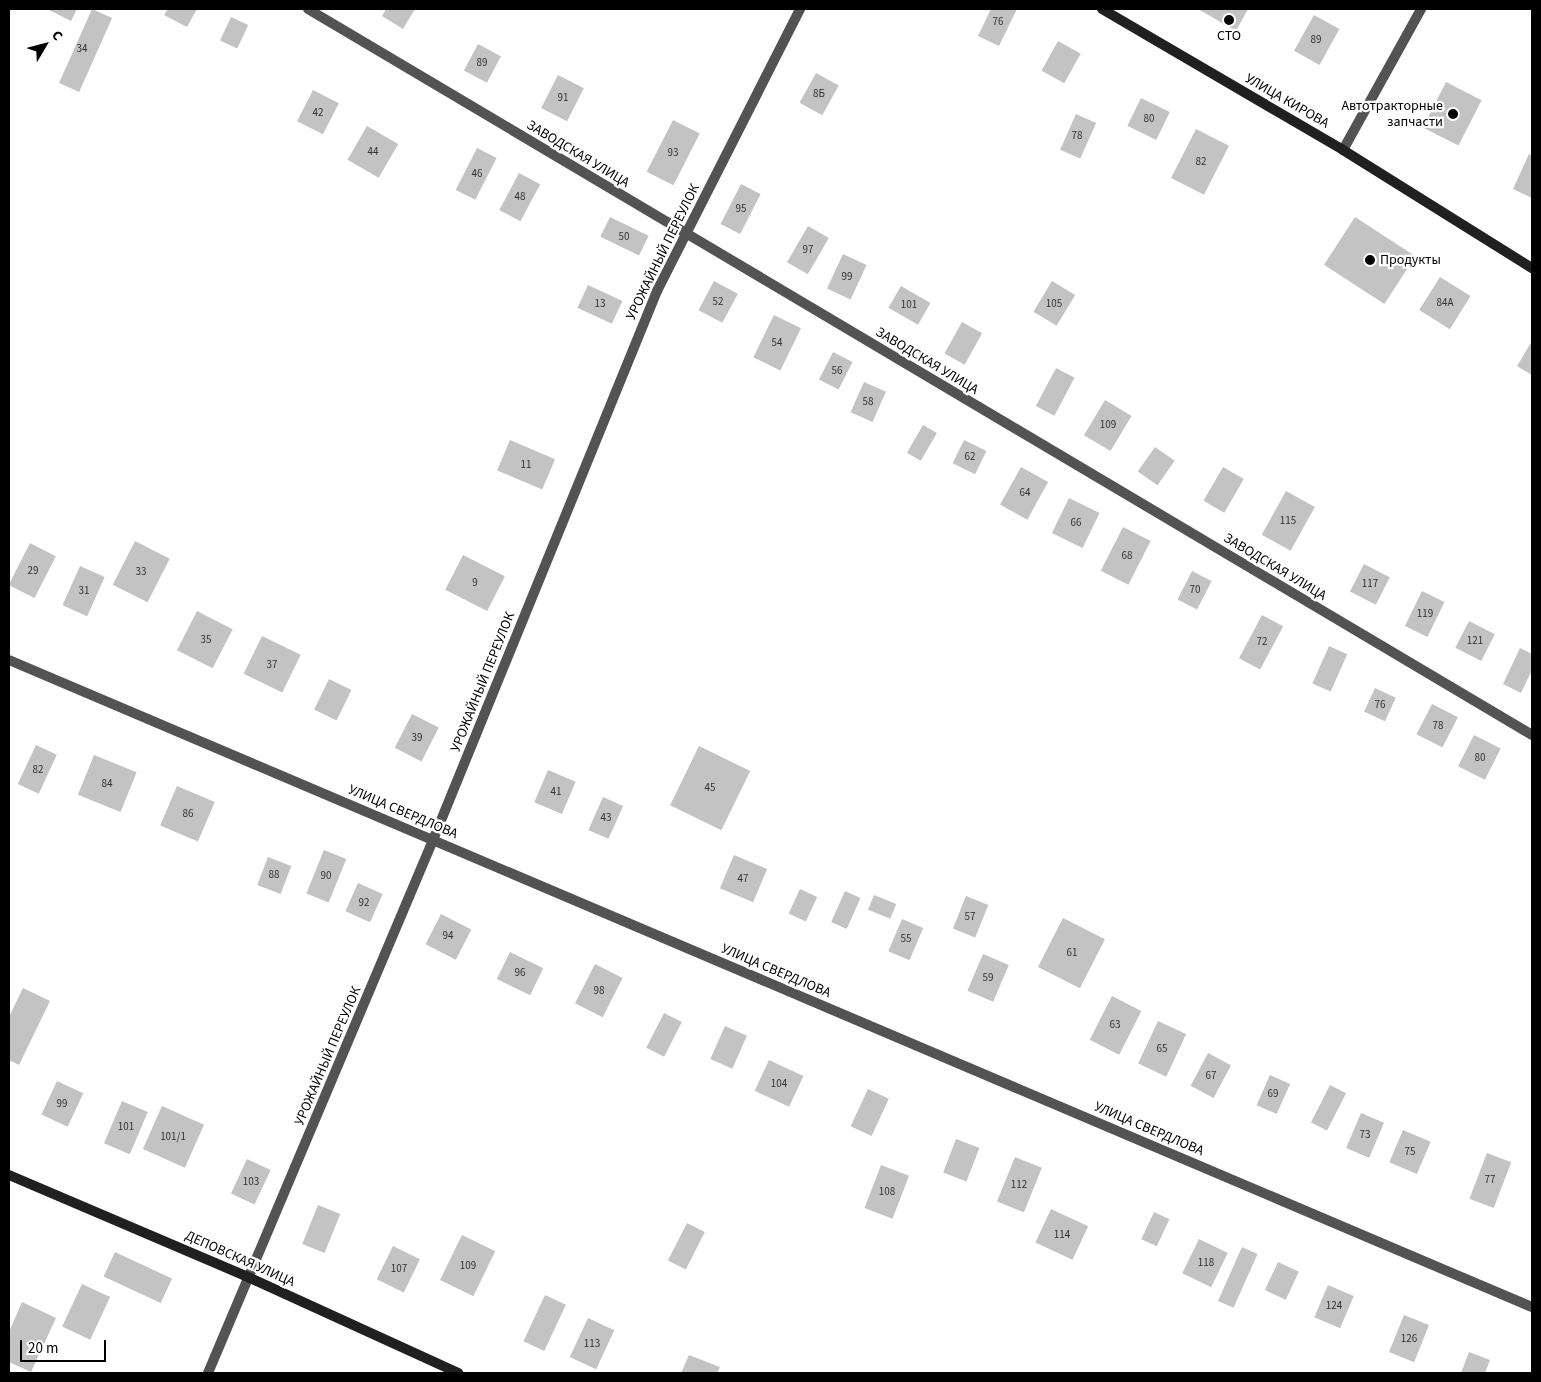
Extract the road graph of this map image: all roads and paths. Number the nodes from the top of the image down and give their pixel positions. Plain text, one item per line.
1 (308, 9) edge
2 (800, 9) edge
3 (1102, 9) edge
4 (1422, 9) edge
5 (1343, 150) junction
6 (686, 234) junction
7 (1532, 268) edge
8 (9, 660) edge
9 (1532, 735) edge
10 (433, 840) junction
11 (9, 1175) edge
12 (250, 1278) junction
13 (1532, 1307) edge
14 (208, 1373) edge
15 (458, 1373) edge

1 - 6 street, ЗАВОДСКАЯ УЛИЦА
2 - 6 street, УРОЖАЙНЫЙ ПЕРЕУЛОК
3 - 5 street, УЛИЦА КИРОВА
4 - 5 street
5 - 7 street, УЛИЦА КИРОВА
6 - 9 street, ЗАВОДСКАЯ УЛИЦА
6 - 10 street, УРОЖАЙНЫЙ ПЕРЕУЛОК
8 - 10 street, УЛИЦА СВЕРДЛОВА
10 - 12 street, УРОЖАЙНЫЙ ПЕРЕУЛОК
10 - 13 street, УЛИЦА СВЕРДЛОВА
11 - 12 street, ДЕПОВСКАЯ УЛИЦА
12 - 14 street, УРОЖАЙНЫЙ ПЕРЕУЛОК
12 - 15 street, ДЕПОВСКАЯ УЛИЦА

